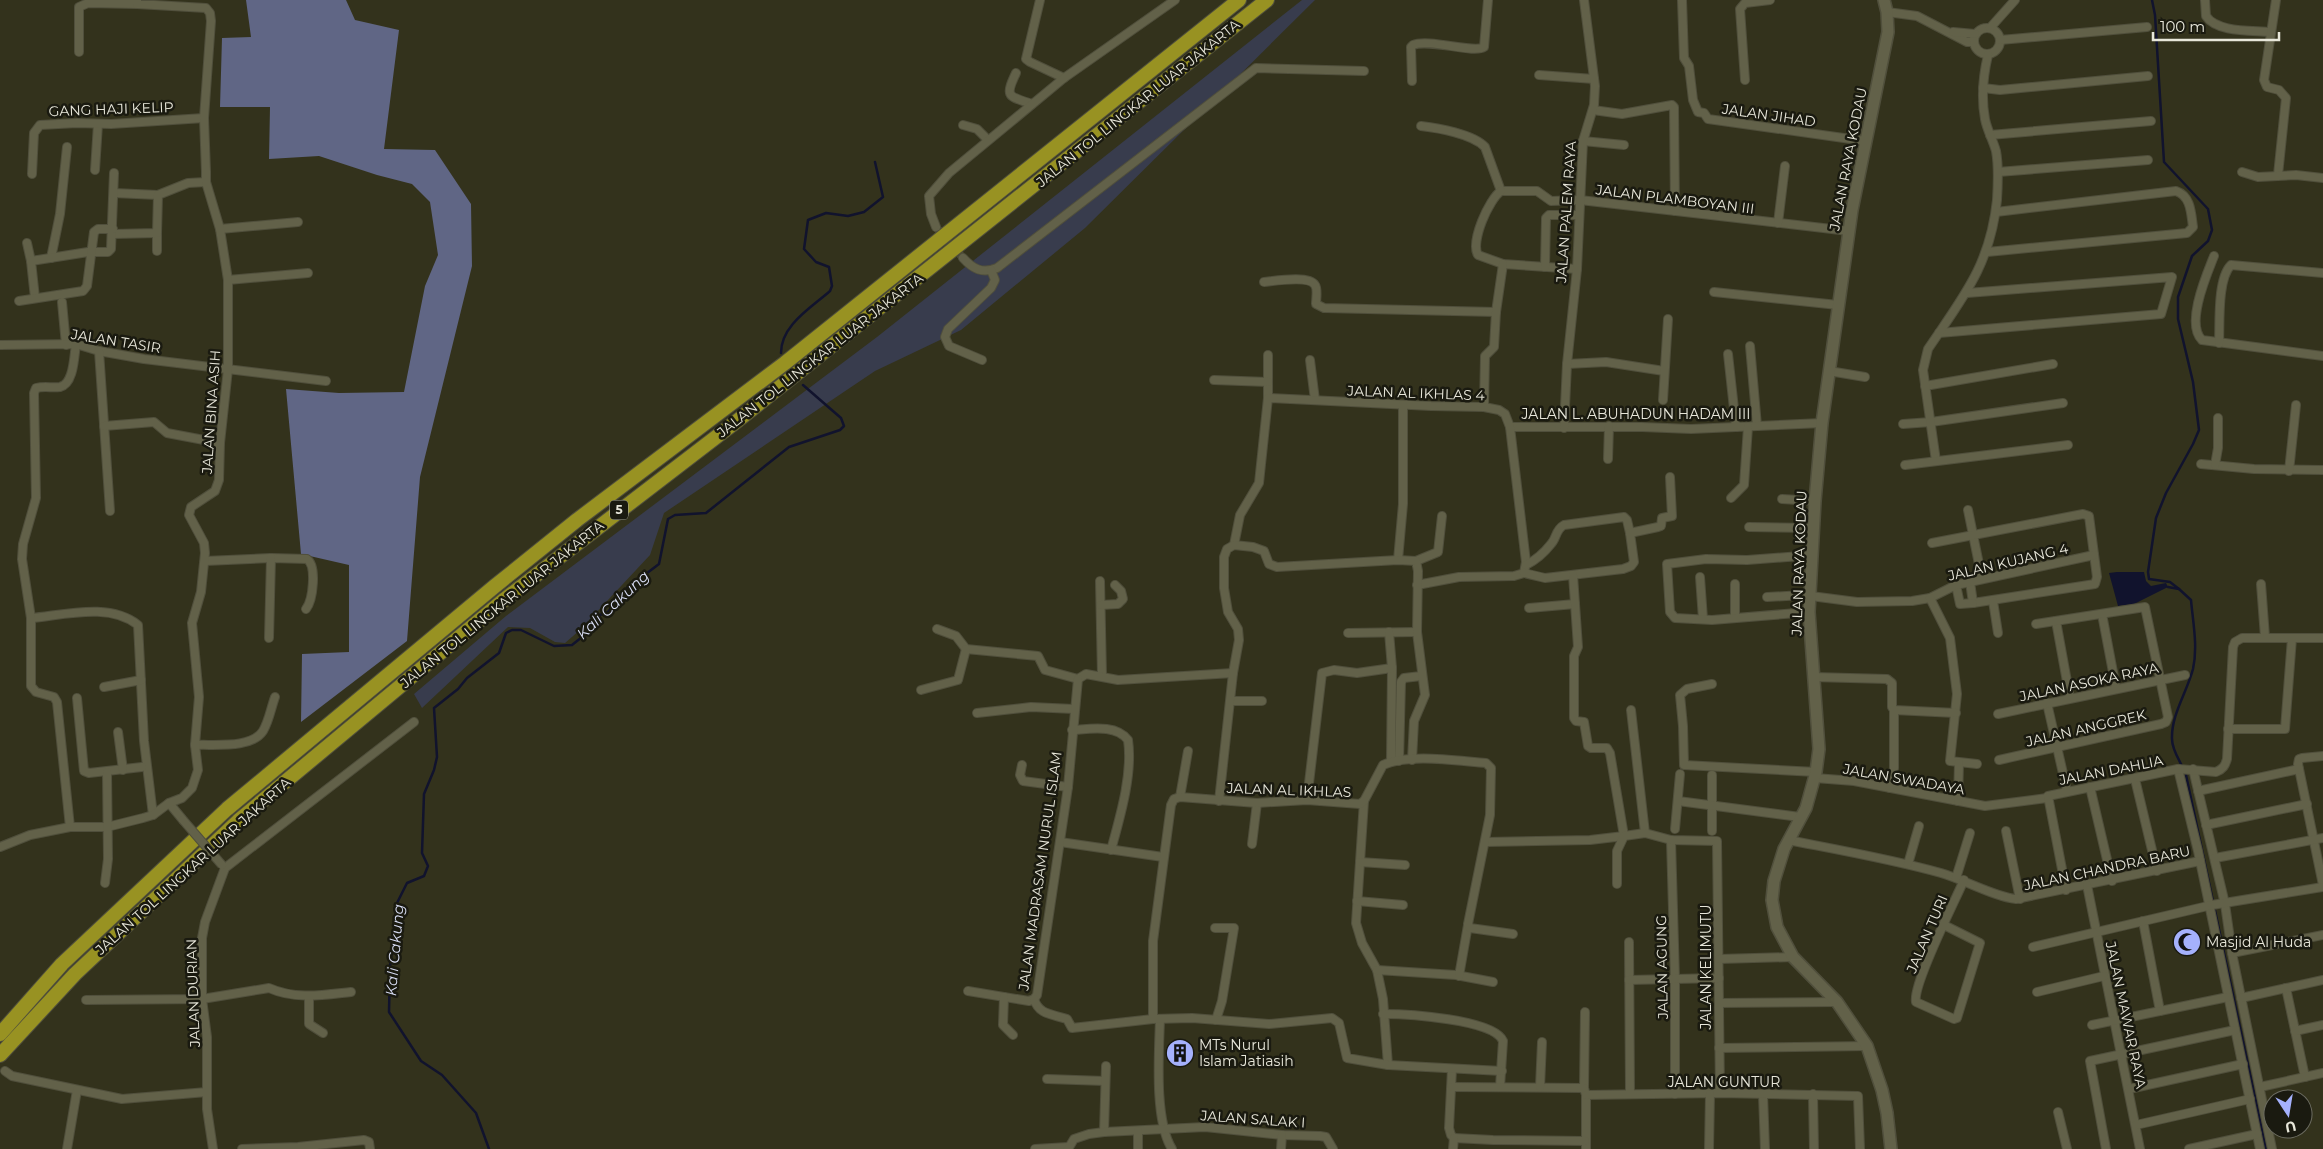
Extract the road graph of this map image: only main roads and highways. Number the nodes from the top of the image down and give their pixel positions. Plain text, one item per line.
1 (1239, 0) edge
2 (1267, 0) edge
3 (0, 1034) edge
4 (0, 1055) edge

1 - 3 highway, JALAN TOL LINGKAR LUAR JAKARTA / 5
2 - 4 highway, JALAN TOL LINGKAR LUAR JAKARTA / 5

